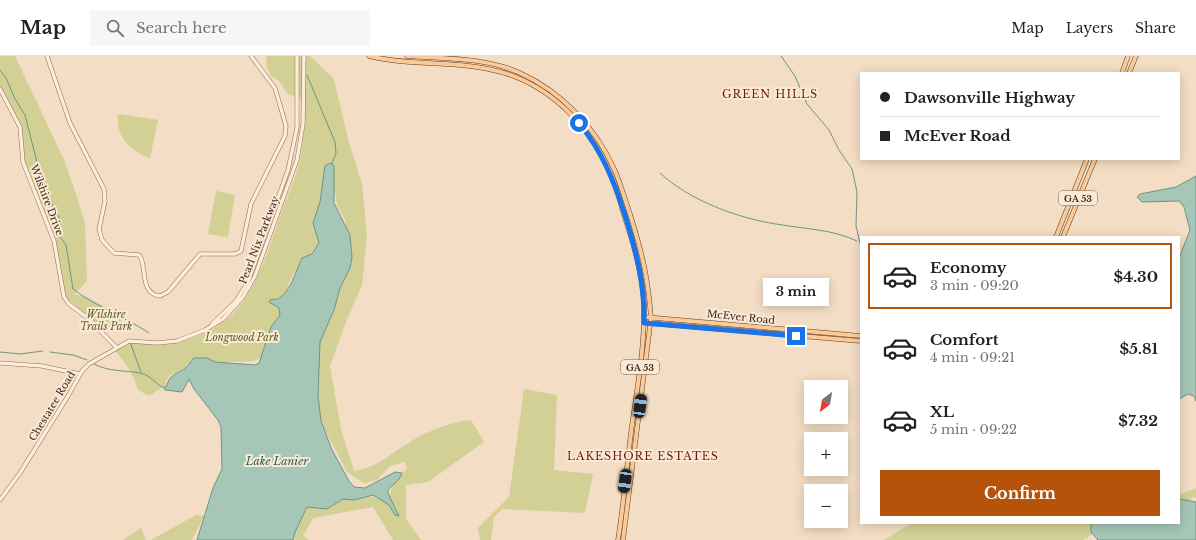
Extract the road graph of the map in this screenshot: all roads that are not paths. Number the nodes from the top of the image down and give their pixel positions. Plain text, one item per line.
1 (47, 56) edge
2 (251, 56) edge
3 (297, 56) edge
4 (304, 56) edge
5 (369, 56) edge
6 (407, 56) edge
7 (1128, 56) edge
8 (1136, 56) edge
9 (1122, 72) edge
10 (1129, 72) edge
11 (0, 89) edge
12 (1087, 160) edge
13 (1095, 160) edge
14 (1055, 236) edge
15 (1063, 236) edge
16 (644, 317) junction
17 (651, 318) junction
18 (644, 323) junction
19 (650, 324) junction
20 (755, 327) junction
21 (720, 329) junction
22 (205, 330) junction
23 (860, 336) edge
24 (860, 341) edge
25 (116, 347) junction
26 (0, 363) edge
27 (80, 374) junction
28 (632, 427) junction
29 (637, 428) junction
30 (0, 500) edge
31 (618, 540) edge
32 (623, 540) edge

1 - 2 street
3 - 22 street, Pearl Nix Parkway
4 - 22 street, Pearl Nix Parkway
5 - 16 main road
6 - 17 main road
7 - 9 main road
8 - 10 main road
11 - 25 street, Wilshire Drive
12 - 14 main road, GA 53
13 - 15 main road, GA 53
16 - 17 main road, McEver Road
16 - 18 main road, GA 53
17 - 19 main road
17 - 20 main road, McEver Road
18 - 19 main road, McEver Road
18 - 28 main road, GA 53
19 - 21 main road, McEver Road
19 - 29 main road, GA 53
20 - 21 main road
20 - 23 main road, McEver Road
21 - 24 main road, McEver Road
22 - 25 street, Chestatee Road
25 - 27 street, Chestatee Road
26 - 27 street
27 - 30 street, Chestatee Road
28 - 29 main road
28 - 31 main road, GA 53
29 - 32 main road, GA 53

